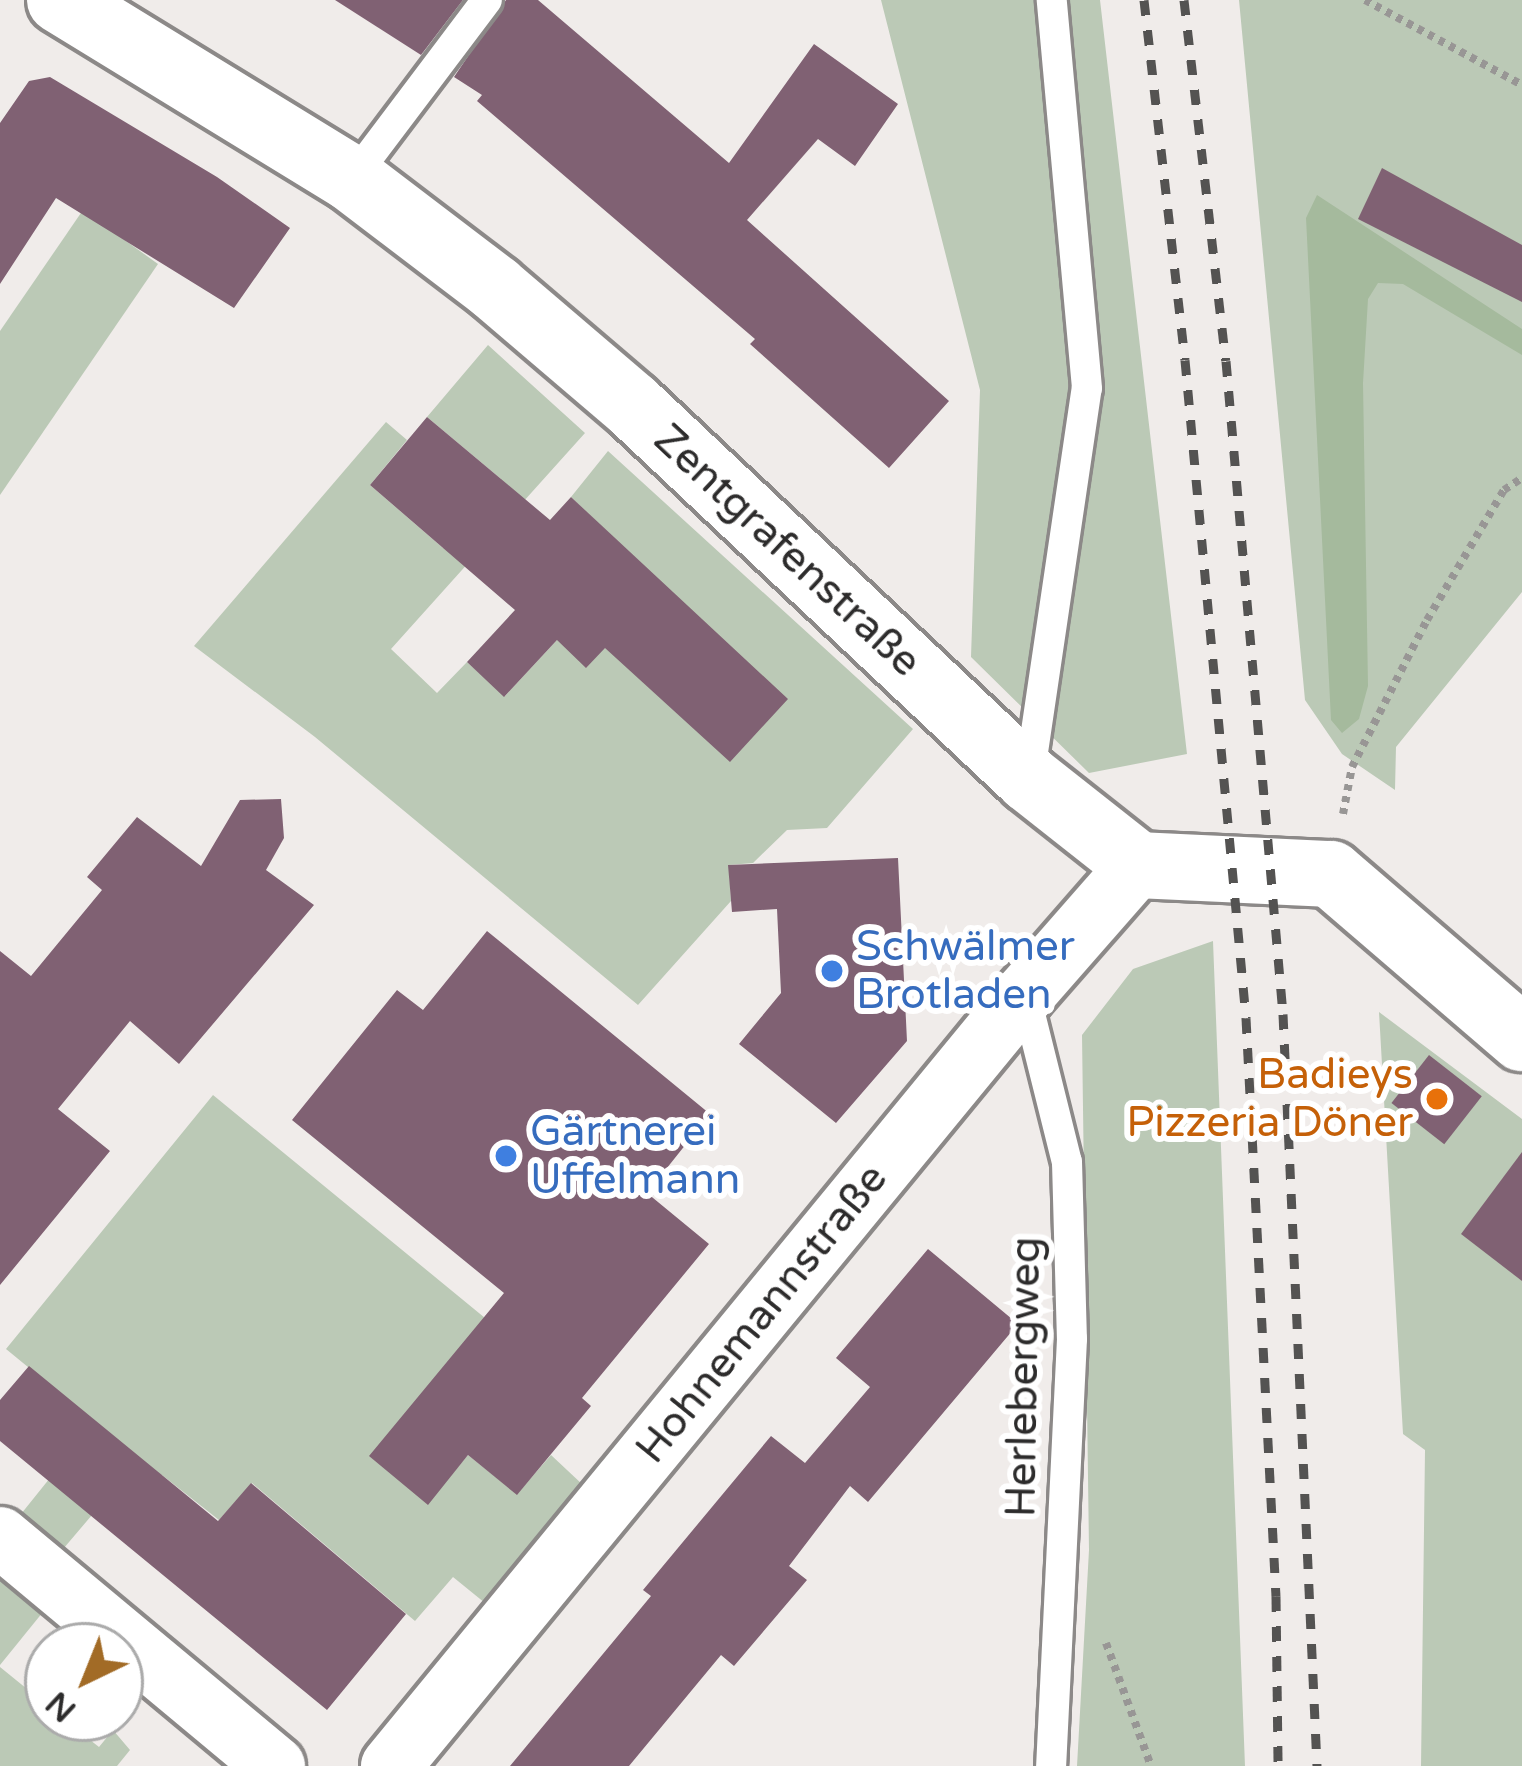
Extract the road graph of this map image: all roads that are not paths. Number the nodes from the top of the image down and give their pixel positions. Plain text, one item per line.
1 (60, 0) edge
2 (487, 0) edge
3 (1052, 0) edge
4 (352, 179) junction
5 (1029, 779) junction
6 (1138, 865) junction
7 (1025, 994) junction
8 (1522, 1038) edge
9 (0, 1537) edge
10 (275, 1766) edge
11 (391, 1766) edge
12 (1051, 1766) edge

1 - 4 street, Zentgrafenstraße
2 - 4 lane
3 - 5 lane
4 - 5 street, Zentgrafenstraße
5 - 6 street, Zentgrafenstraße
6 - 7 street, Hohnemannstraße
6 - 8 street
7 - 11 street, Hohnemannstraße
7 - 12 lane, Herlebergweg
9 - 10 street

